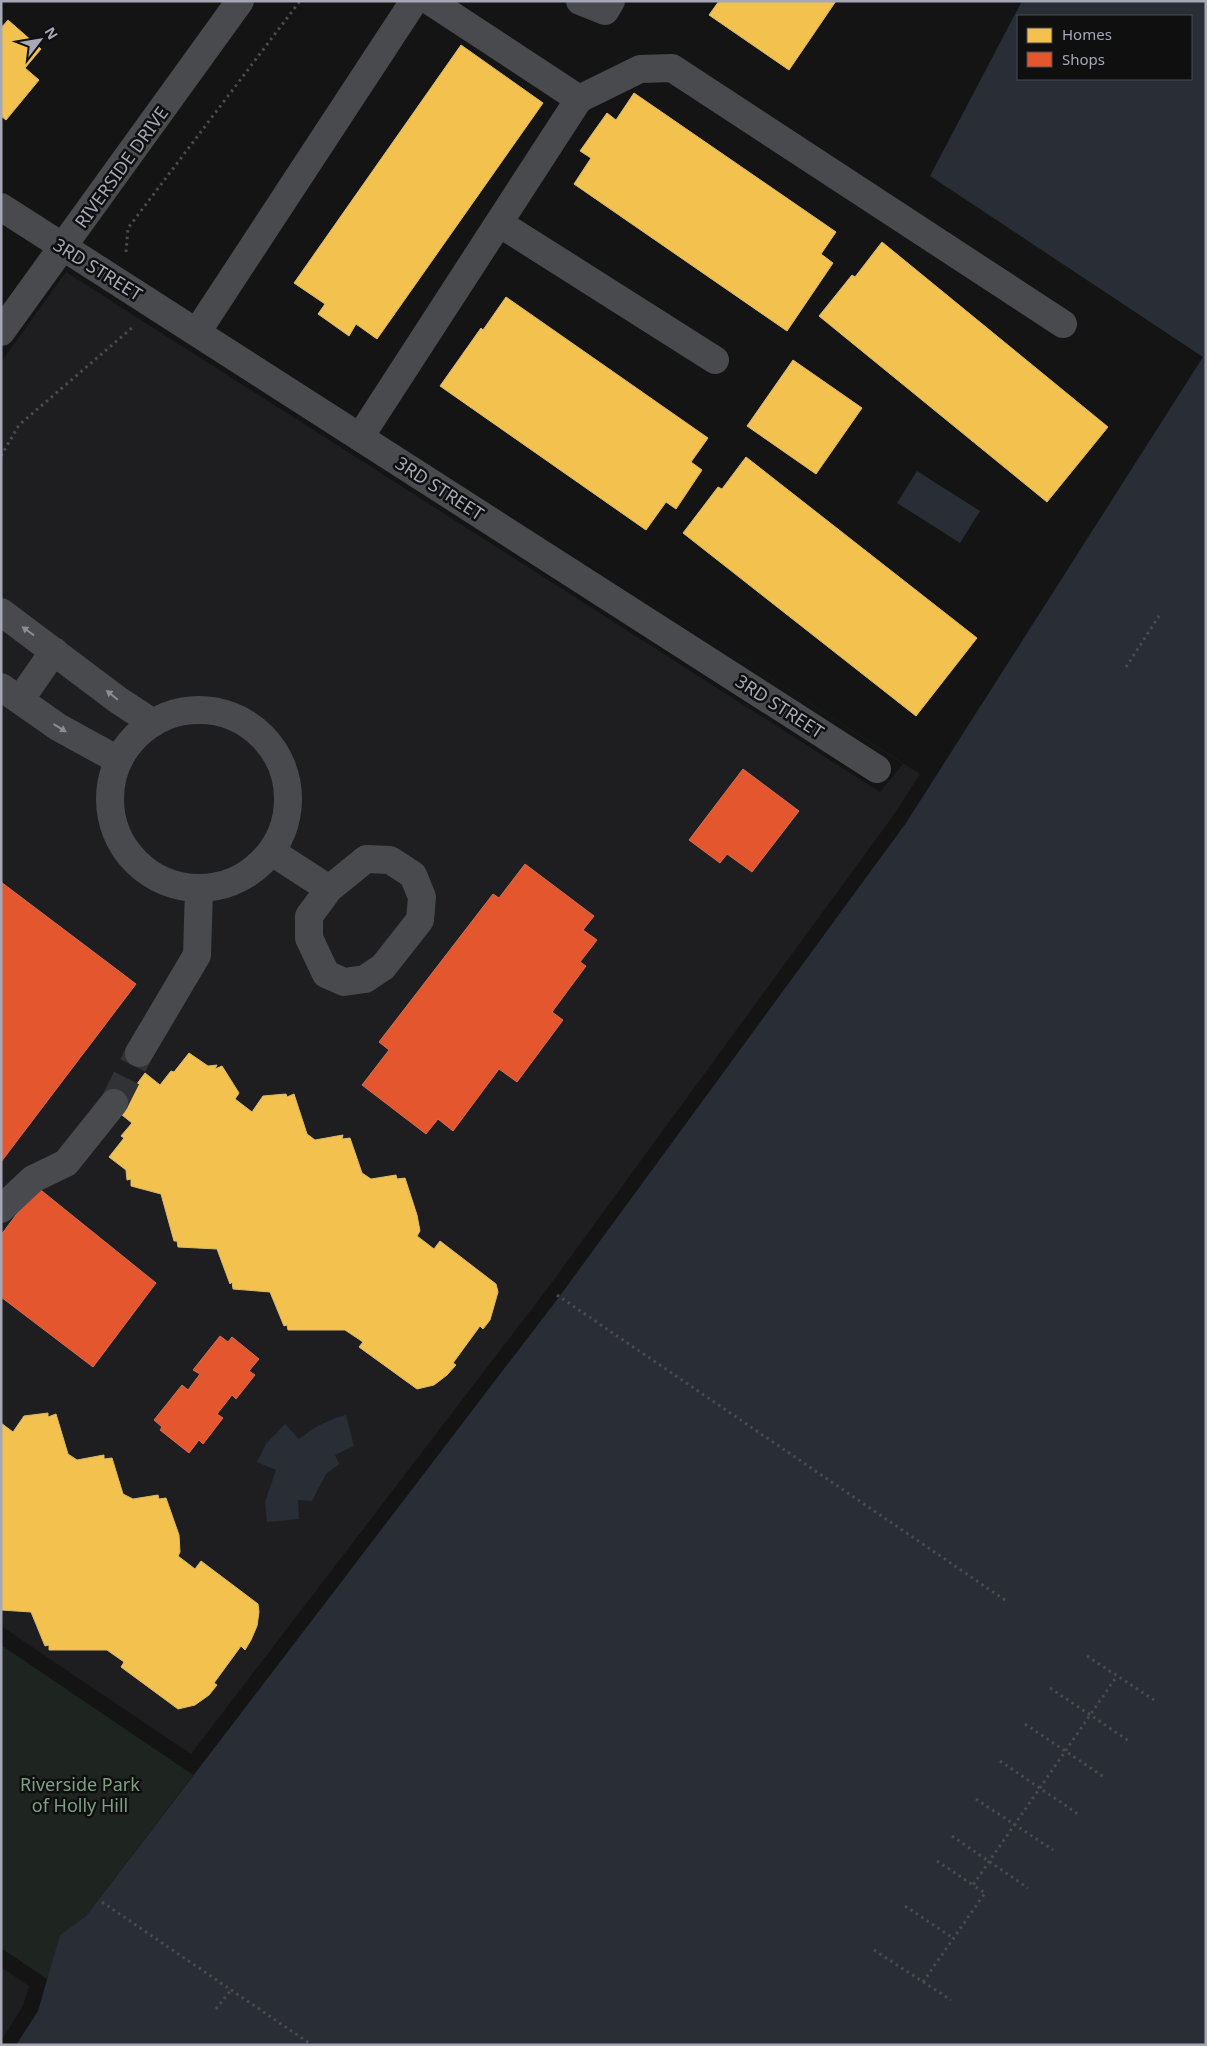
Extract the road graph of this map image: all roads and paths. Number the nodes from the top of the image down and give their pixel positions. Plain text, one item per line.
1 (240, 1) edge
2 (300, 1) edge
3 (414, 1) edge
4 (430, 1) edge
5 (580, 1) edge
6 (611, 1) edge
7 (579, 99) junction
8 (1, 207) edge
9 (498, 223) junction
10 (62, 248) junction
11 (124, 284) junction
12 (1063, 324) dead end
13 (1, 332) edge
14 (197, 332) junction
15 (715, 360) dead end
16 (360, 437) junction
17 (1, 456) edge
18 (1, 612) edge
19 (1161, 613) dead end
20 (54, 651) junction
21 (1126, 667) dead end
22 (11, 694) edge
23 (153, 723) junction
24 (118, 760) junction
25 (877, 769) dead end
26 (272, 852) junction
27 (199, 889) junction
28 (330, 889) junction
29 (139, 1053) tunnel mouth
30 (114, 1103) tunnel mouth
31 (2, 1207) edge
32 (557, 1295) dead end
33 (1005, 1600) dead end
34 (1087, 1656) dead end
35 (1118, 1676) junction
36 (1050, 1688) dead end
37 (1154, 1700) dead end
38 (1025, 1724) dead end
39 (1129, 1741) dead end
40 (1000, 1761) dead end
41 (1104, 1777) dead end
42 (976, 1799) dead end
43 (1078, 1814) dead end
44 (952, 1836) dead end
45 (1053, 1850) dead end
46 (937, 1861) dead end
47 (973, 1885) junction
48 (1028, 1888) dead end
49 (102, 1902) dead end
50 (905, 1906) dead end
51 (953, 1938) junction
52 (874, 1950) dead end
53 (923, 1982) junction
54 (231, 1990) junction
55 (951, 2000) dead end
56 (216, 2009) dead end
57 (312, 2045) edge

1 - 10 street, RIVERSIDE DRIVE
2 - 11 path
3 - 14 street
4 - 7 street
5 - 6 street
7 - 9 street
7 - 12 street
8 - 10 street, 3RD STREET
9 - 15 street
9 - 16 street
10 - 11 street, 3RD STREET
10 - 13 street, RIVERSIDE DRIVE
11 - 14 street, 3RD STREET
11 - 17 path
14 - 16 street, 3RD STREET
16 - 25 street, 3RD STREET
20 -> 18 street
19 - 21 path
20 - 22 street
23 -> 20 street
22 -> 24 street
23 - 24 street
23 - 26 street
24 - 27 street
26 - 27 street
26 - 28 street
27 - 29 street
28 - 28 street
30 - 31 street
32 - 33 path
34 - 35 path
35 - 37 path
35 - 47 path
36 - 39 path
38 - 41 path
40 - 43 path
42 - 45 path
44 - 48 path
46 - 47 path
47 - 51 path
49 - 54 path
50 - 51 path
51 - 53 path
52 - 53 path
53 - 55 path
54 - 56 path
54 - 57 path

